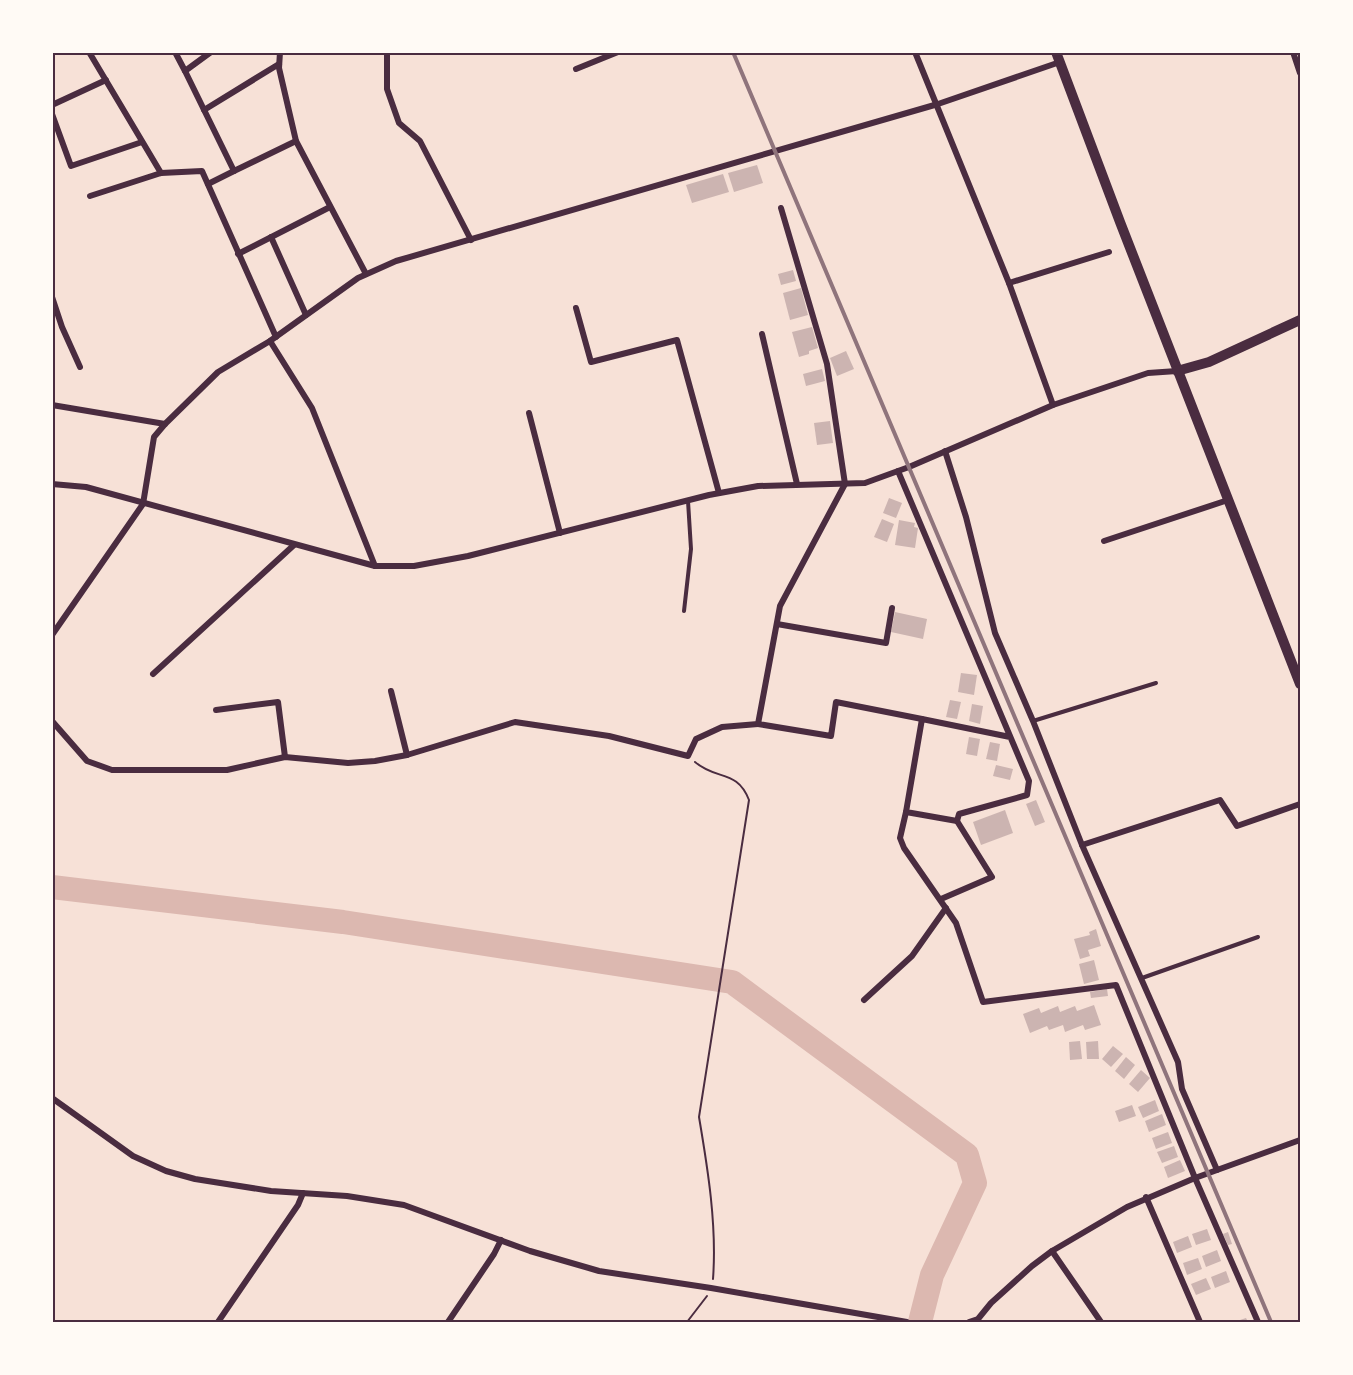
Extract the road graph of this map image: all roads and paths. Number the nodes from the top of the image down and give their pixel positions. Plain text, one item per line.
1 (89, 52) edge
2 (175, 52) edge
3 (211, 52) edge
4 (280, 52) edge
5 (387, 52) edge
6 (618, 52) edge
7 (915, 52) edge
8 (1293, 52) edge
9 (1058, 57) edge
10 (279, 64) junction
11 (576, 69) dead end
12 (185, 71) junction
13 (1300, 73) edge
14 (106, 80) junction
15 (52, 105) edge
16 (938, 105) junction
17 (204, 110) junction
18 (52, 114) edge
19 (296, 141) junction
20 (142, 142) junction
21 (234, 171) junction
22 (161, 173) junction
23 (208, 184) junction
24 (90, 196) dead end
25 (330, 207) junction
26 (781, 208) dead end
27 (271, 237) junction
28 (471, 240) junction
29 (1109, 252) dead end
30 (238, 254) junction
31 (366, 274) junction
32 (1009, 284) junction
33 (52, 297) edge
34 (576, 308) dead end
35 (306, 315) junction
36 (56, 316) edge
37 (1300, 320) edge
38 (762, 334) dead end
39 (273, 339) junction
40 (80, 367) dead end
41 (1177, 371) junction
42 (52, 405) edge
43 (1053, 405) junction
44 (529, 413) dead end
45 (165, 424) junction
46 (945, 451) junction
47 (898, 471) junction
48 (52, 484) edge
49 (797, 484) junction
50 (844, 484) junction
51 (719, 493) junction
52 (1229, 499) junction
53 (688, 500) junction
54 (142, 504) junction
55 (560, 533) junction
56 (1104, 541) dead end
57 (294, 545) junction
58 (375, 566) junction
59 (892, 608) dead end
60 (684, 611) dead end
61 (777, 624) junction
62 (52, 635) edge
63 (153, 674) dead end
64 (1300, 681) edge
65 (1156, 683) dead end
66 (391, 691) dead end
67 (216, 710) dead end
68 (922, 718) junction
69 (52, 721) edge
70 (1033, 721) junction
71 (758, 724) junction
72 (1010, 737) junction
73 (407, 755) junction
74 (688, 756) junction
75 (285, 757) junction
76 (1300, 804) edge
77 (906, 812) junction
78 (957, 821) junction
79 (1082, 845) junction
80 (941, 899) junction
81 (946, 908) junction
82 (1258, 937) dead end
83 (1142, 978) junction
84 (864, 1000) dead end
85 (52, 1098) edge
86 (1300, 1140) edge
87 (1217, 1170) junction
88 (1195, 1178) junction
89 (303, 1193) junction
90 (1146, 1197) junction
91 (501, 1240) junction
92 (1052, 1251) junction
93 (711, 1288) junction
94 (979, 1321) edge
95 (218, 1323) edge
96 (448, 1323) edge
97 (687, 1323) edge
98 (906, 1323) edge
99 (969, 1323) edge
100 (1101, 1323) edge
101 (1200, 1323) edge
102 (1258, 1323) edge

1 - 14 street
2 - 12 street
3 - 12 street
4 - 10 street
5 - 28 street
6 - 11 street
7 - 16 street
8 - 13 street
9 - 16 street
9 - 41 street
10 - 17 street
10 - 19 street
12 - 17 street
14 - 15 street
14 - 20 street
16 - 28 street
16 - 32 street
17 - 21 street
18 - 20 street
19 - 21 street
19 - 25 street
20 - 22 street
21 - 23 street
22 - 23 street
22 - 24 street
23 - 30 street
25 - 27 street
25 - 31 street
26 - 50 street
27 - 30 street
27 - 35 street
28 - 31 street
29 - 32 street
30 - 39 street
31 - 35 street
32 - 43 street
33 - 36 street
34 - 51 street
35 - 39 street
36 - 40 street
37 - 41 street
38 - 49 street
39 - 45 street
39 - 58 street
41 - 43 street
41 - 52 street
42 - 45 street
43 - 46 street
44 - 55 street
45 - 54 street
46 - 47 street
46 - 70 street
47 - 50 street
47 - 72 street
48 - 54 street
49 - 50 street
49 - 51 street
50 - 61 street
51 - 53 street
52 - 56 street
52 - 64 street
53 - 55 street
53 - 60 lane
54 - 57 street
54 - 62 street
55 - 58 street
57 - 58 street
57 - 63 street
59 - 61 street
61 - 71 street
65 - 70 lane
66 - 73 street
67 - 75 street
68 - 71 street
68 - 72 street
68 - 77 street
69 - 75 street
70 - 79 street
71 - 74 street
72 - 78 street
73 - 74 street
73 - 75 street
74 - 93 path
76 - 79 street
77 - 78 street
77 - 80 street
78 - 80 street
79 - 83 street
80 - 81 street
81 - 84 street
81 - 88 street
82 - 83 lane
83 - 87 street
85 - 89 street
86 - 87 street
87 - 88 street
88 - 90 street
88 - 102 street
89 - 91 street
89 - 95 street
90 - 92 street
90 - 101 street
91 - 93 street
91 - 96 street
92 - 94 street
92 - 100 street
93 - 97 path
93 - 98 street
94 - 99 street

